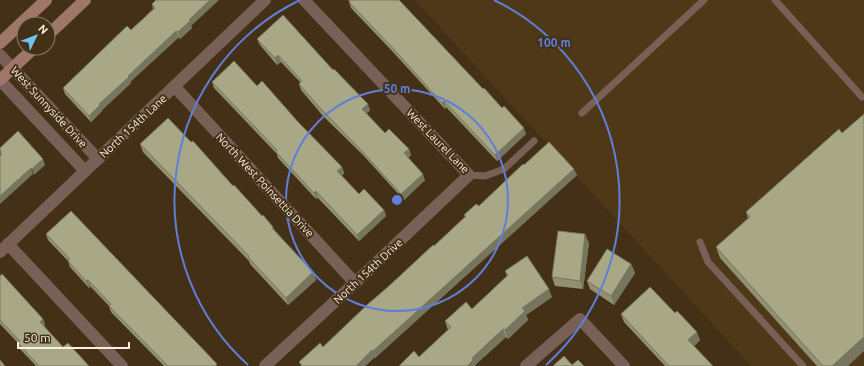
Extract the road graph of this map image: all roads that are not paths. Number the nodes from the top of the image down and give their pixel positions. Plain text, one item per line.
1 (46, 0) edge
2 (85, 0) edge
3 (265, 0) edge
4 (304, 0) edge
5 (704, 0) edge
6 (775, 0) edge
7 (56, 27) edge
8 (0, 43) edge
9 (0, 55) edge
10 (25, 56) edge
11 (12, 68) junction
12 (0, 80) edge
13 (175, 86) junction
14 (862, 97) dead end
15 (582, 113) dead end
16 (534, 141) dead end
17 (98, 159) junction
18 (85, 172) junction
19 (469, 175) junction
20 (700, 242) dead end
21 (4, 248) edge
22 (356, 283) junction
23 (122, 366) edge
24 (265, 366) edge
25 (526, 366) edge
26 (624, 366) edge
27 (803, 366) edge

1 - 8 main road
2 - 7 main road
3 - 13 street, North 154th Lane
4 - 19 street, West Laurel Lane
5 - 15 lane
6 - 14 lane
9 - 11 street, West Sunnyside Drive
10 - 11 main road
11 - 12 main road
11 - 17 street, West Sunnyside Drive
12 - 18 street, West Sunnyside Drive
13 - 17 street, North 154th Lane
13 - 22 street, North West Poinsettia Drive
16 - 19 lane, West Laurel Lane
17 - 18 street, North 154th Lane
18 - 21 street, North 154th Lane
19 - 22 street, North 154th Drive
20 - 27 lane
21 - 23 street
22 - 24 street, North 154th Drive
25 - 26 street

